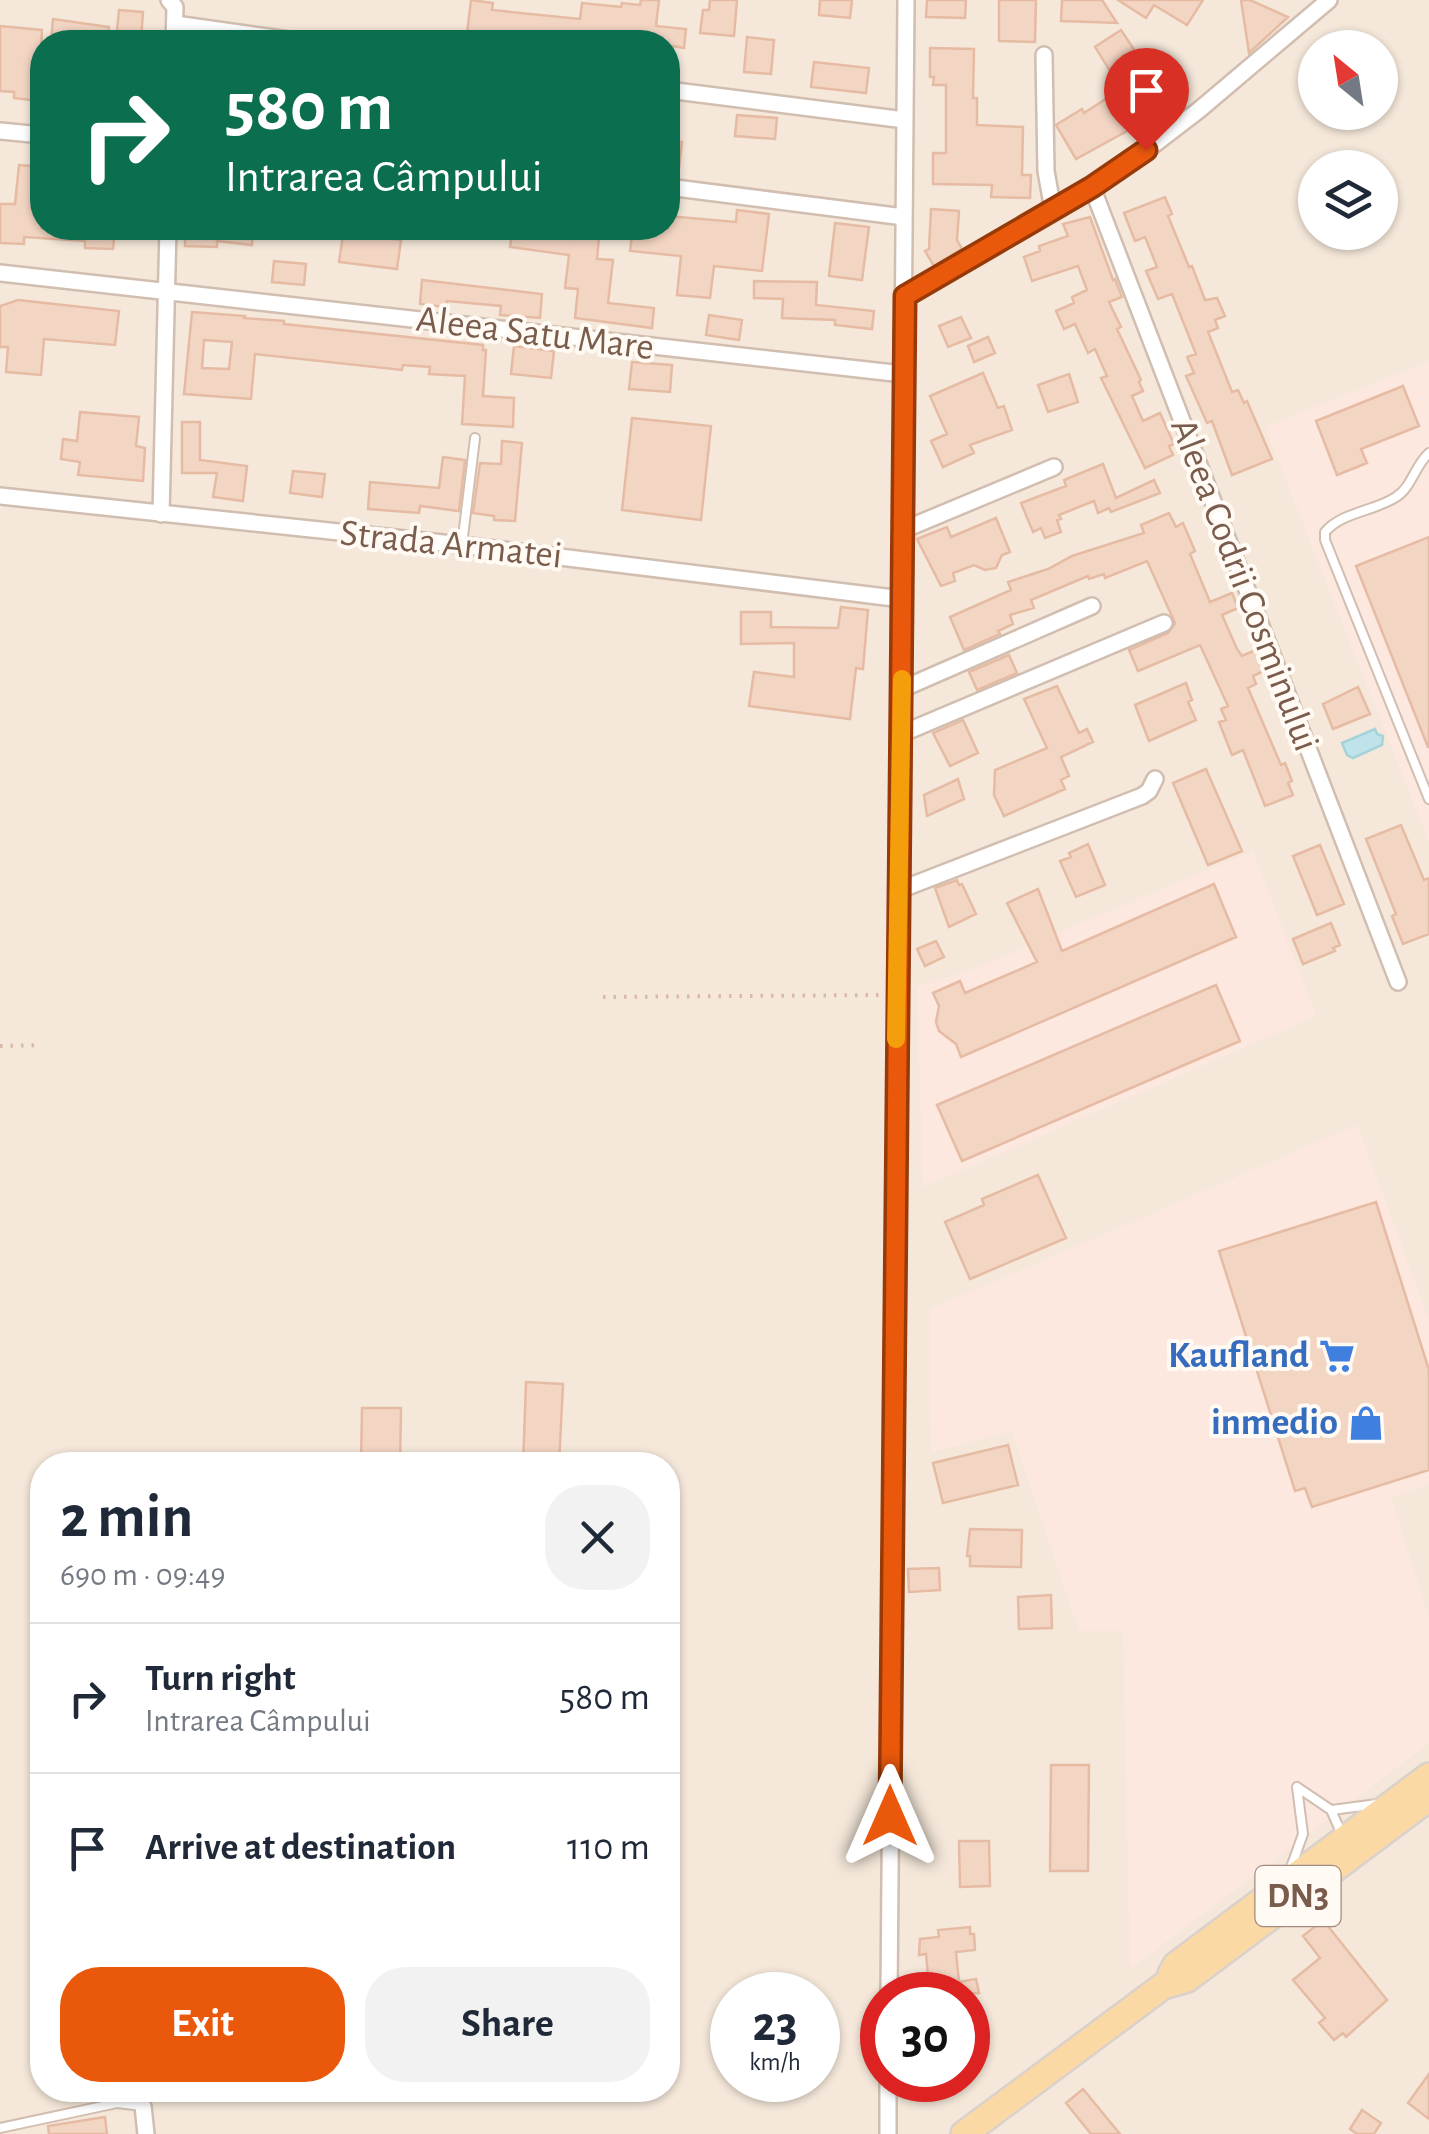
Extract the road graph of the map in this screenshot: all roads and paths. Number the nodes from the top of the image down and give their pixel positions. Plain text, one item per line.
1 (906, 0) edge
2 (1329, 0) edge
3 (170, 1) edge
4 (175, 24) junction
5 (175, 30) edge
6 (218, 30) edge
7 (1044, 55) dead end
8 (680, 92) edge
9 (905, 120) junction
10 (0, 130) edge
11 (30, 133) edge
12 (1092, 187) junction
13 (680, 189) edge
14 (1053, 210) junction
15 (904, 217) junction
16 (168, 240) edge
17 (0, 272) edge
18 (167, 292) junction
19 (905, 296) junction
20 (903, 374) junction
21 (475, 438) dead end
22 (1429, 452) edge
23 (1054, 468) dead end
24 (0, 496) edge
25 (161, 514) junction
26 (903, 530) junction
27 (462, 545) junction
28 (902, 599) junction
29 (1092, 606) dead end
30 (1164, 623) dead end
31 (902, 689) junction
32 (900, 734) junction
33 (1155, 780) dead end
34 (1429, 799) edge
35 (897, 892) junction
36 (1398, 982) dead end
37 (896, 994) junction
38 (603, 997) dead end
39 (42, 1045) dead end
40 (0, 1046) edge
41 (1429, 1776) edge
42 (1429, 1798) edge
43 (1396, 1800) junction
44 (1331, 1810) junction
45 (1343, 1839) junction
46 (1320, 1880) junction
47 (1281, 1886) junction
48 (889, 1972) edge
49 (1163, 1986) junction
50 (888, 2102) edge
51 (143, 2106) joint
52 (0, 2128) edge
53 (146, 2134) edge
54 (888, 2134) edge
55 (964, 2134) edge

1 - 9 street
2 - 12 street
3 - 4 street
4 - 5 street
4 - 6 street
7 - 14 street
8 - 9 street
9 - 15 street
10 - 11 street
12 - 14 street
12 - 36 street, Aleea Codrii Cosminului
13 - 15 street
14 - 19 street
15 - 19 street
16 - 18 street
17 - 18 street, Aleea Satu Mare
18 - 20 street, Aleea Satu Mare
18 - 25 street
19 - 20 street
20 - 26 street
21 - 27 lane
22 - 34 lane
23 - 26 street
24 - 25 street, Strada Armatei
25 - 27 street, Strada Armatei
26 - 28 street
27 - 28 street, Strada Armatei
28 - 31 street
29 - 31 street
30 - 32 street
31 - 32 street
32 - 35 street
33 - 35 street
35 - 37 street
37 - 38 path
37 - 48 street
39 - 40 path
41 - 43 main road, DN3
42 - 46 main road, DN3
43 - 44 lane
43 - 45 main road, DN3
44 - 45 lane
44 - 47 lane
45 - 46 lane
45 - 47 main road, DN3
46 - 49 main road, DN3
47 - 49 main road, DN3
49 - 55 main road, DN3
50 - 54 street
51 - 52 lane
51 - 53 street

